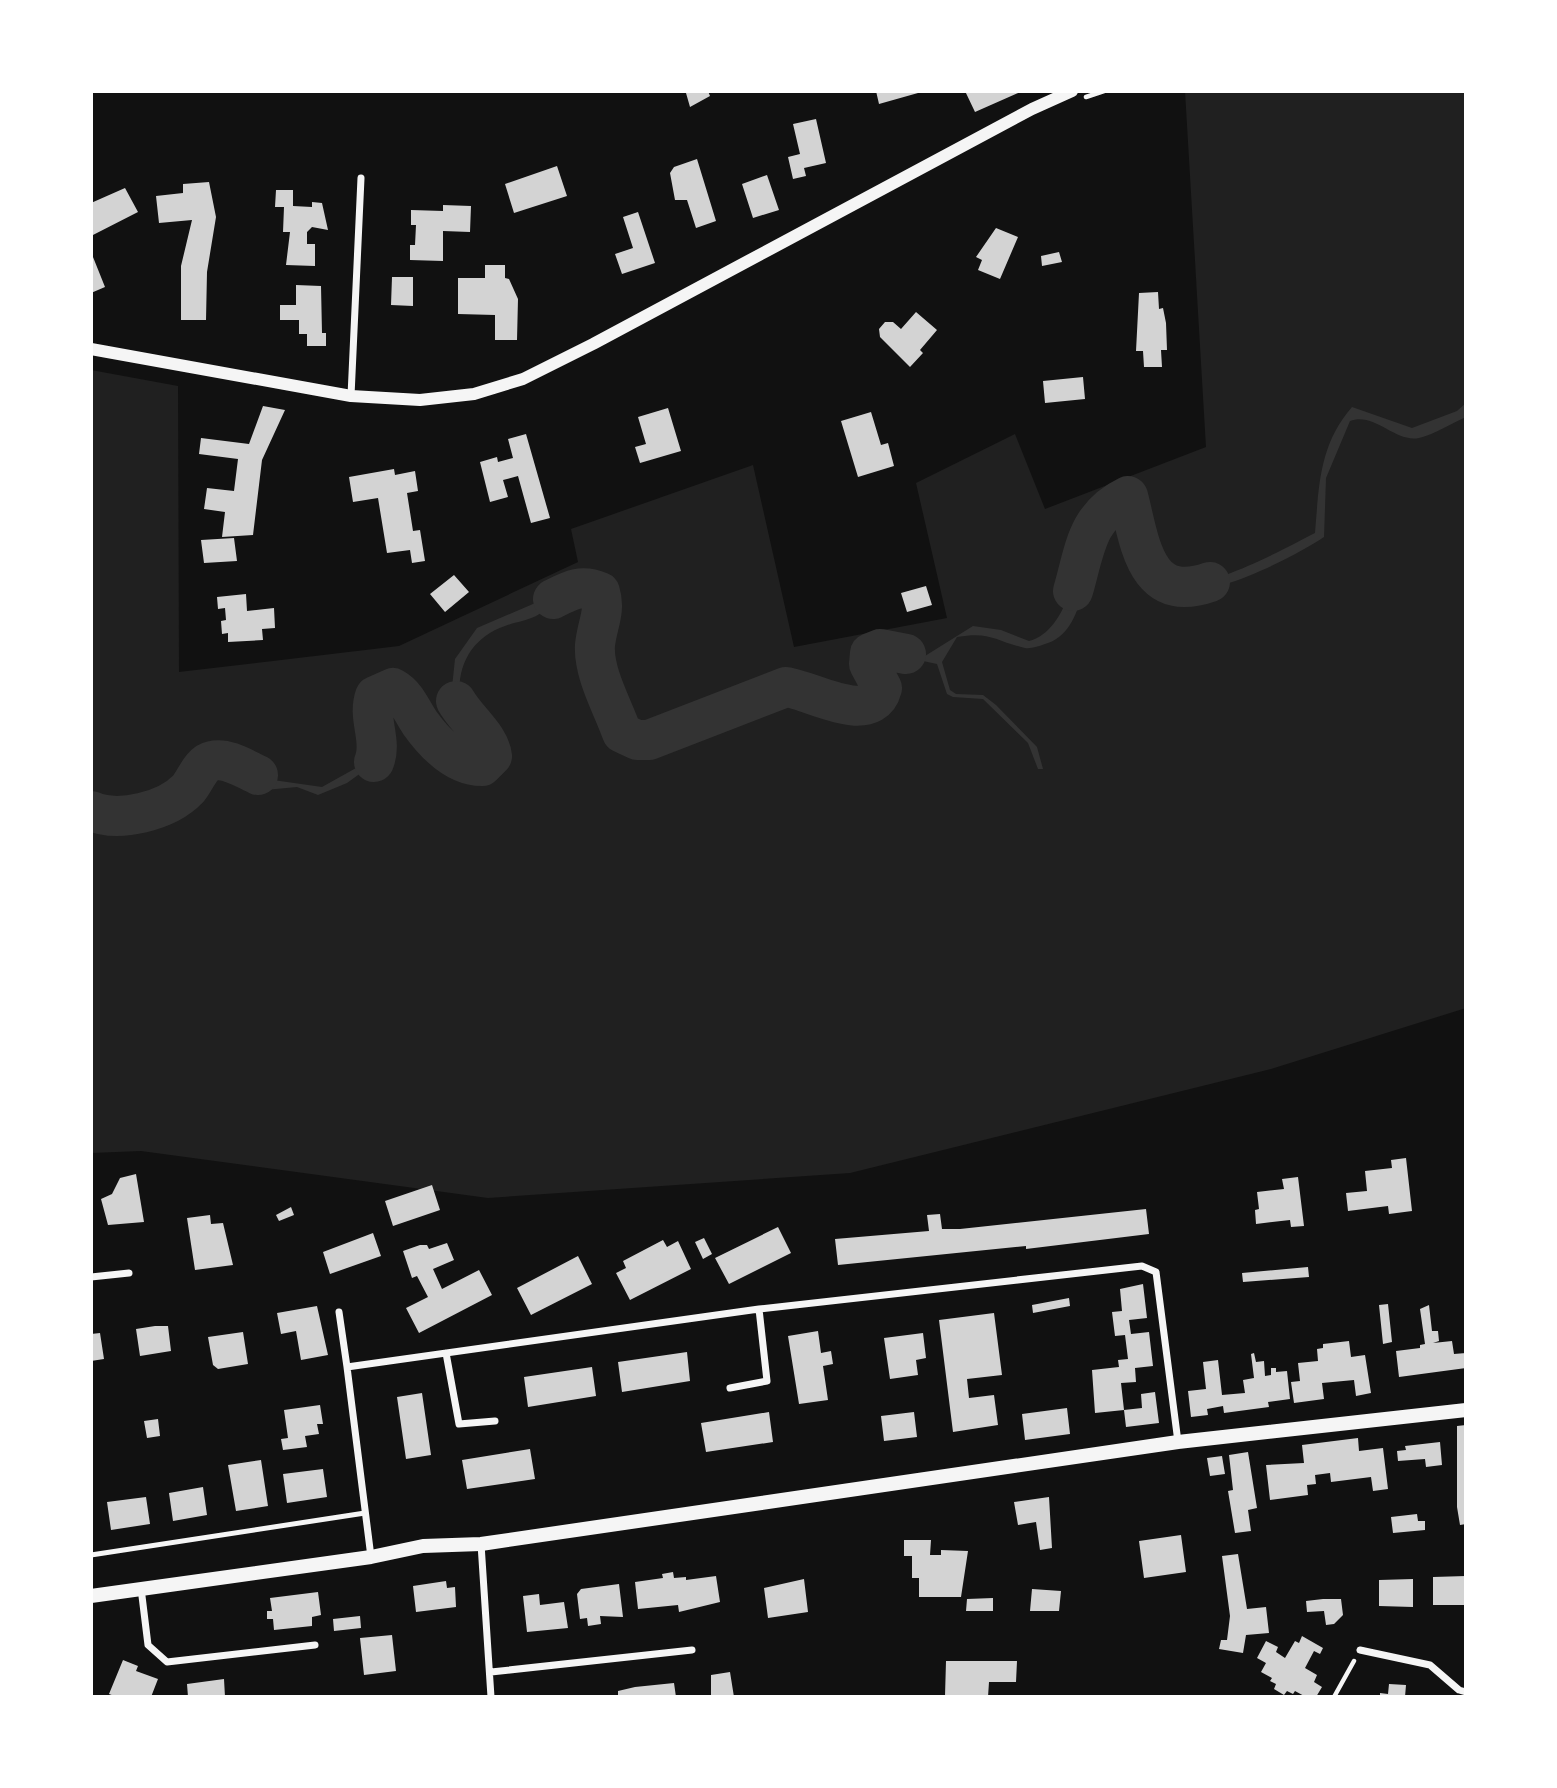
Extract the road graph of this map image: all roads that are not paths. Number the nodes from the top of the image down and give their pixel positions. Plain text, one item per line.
1 (1077, 95) edge
2 (361, 178) dead end
3 (91, 349) edge
4 (351, 396) junction
5 (129, 1273) dead end
6 (91, 1277) edge
7 (759, 1309) junction
8 (339, 1312) dead end
9 (446, 1353) junction
10 (347, 1367) junction
11 (730, 1388) dead end
12 (1466, 1410) edge
13 (495, 1421) dead end
14 (1178, 1442) junction
15 (365, 1513) junction
16 (481, 1544) junction
17 (91, 1555) edge
18 (371, 1557) junction
19 (141, 1587) junction
20 (91, 1596) edge
21 (315, 1645) dead end
22 (692, 1650) dead end
23 (1360, 1650) road end
24 (491, 1672) junction
25 (1466, 1692) edge
26 (491, 1697) edge

1 - 4 street
2 - 4 street
3 - 4 street
5 - 6 street
7 - 9 street
7 - 11 street
7 - 14 street
8 - 10 street
9 - 10 street
9 - 13 street
10 - 15 street
12 - 14 main road
14 - 16 main road
15 - 17 lane
15 - 18 street
16 - 18 main road
16 - 24 street
18 - 19 main road
19 - 20 main road
19 - 21 street
22 - 24 street
23 - 25 street
24 - 26 street

